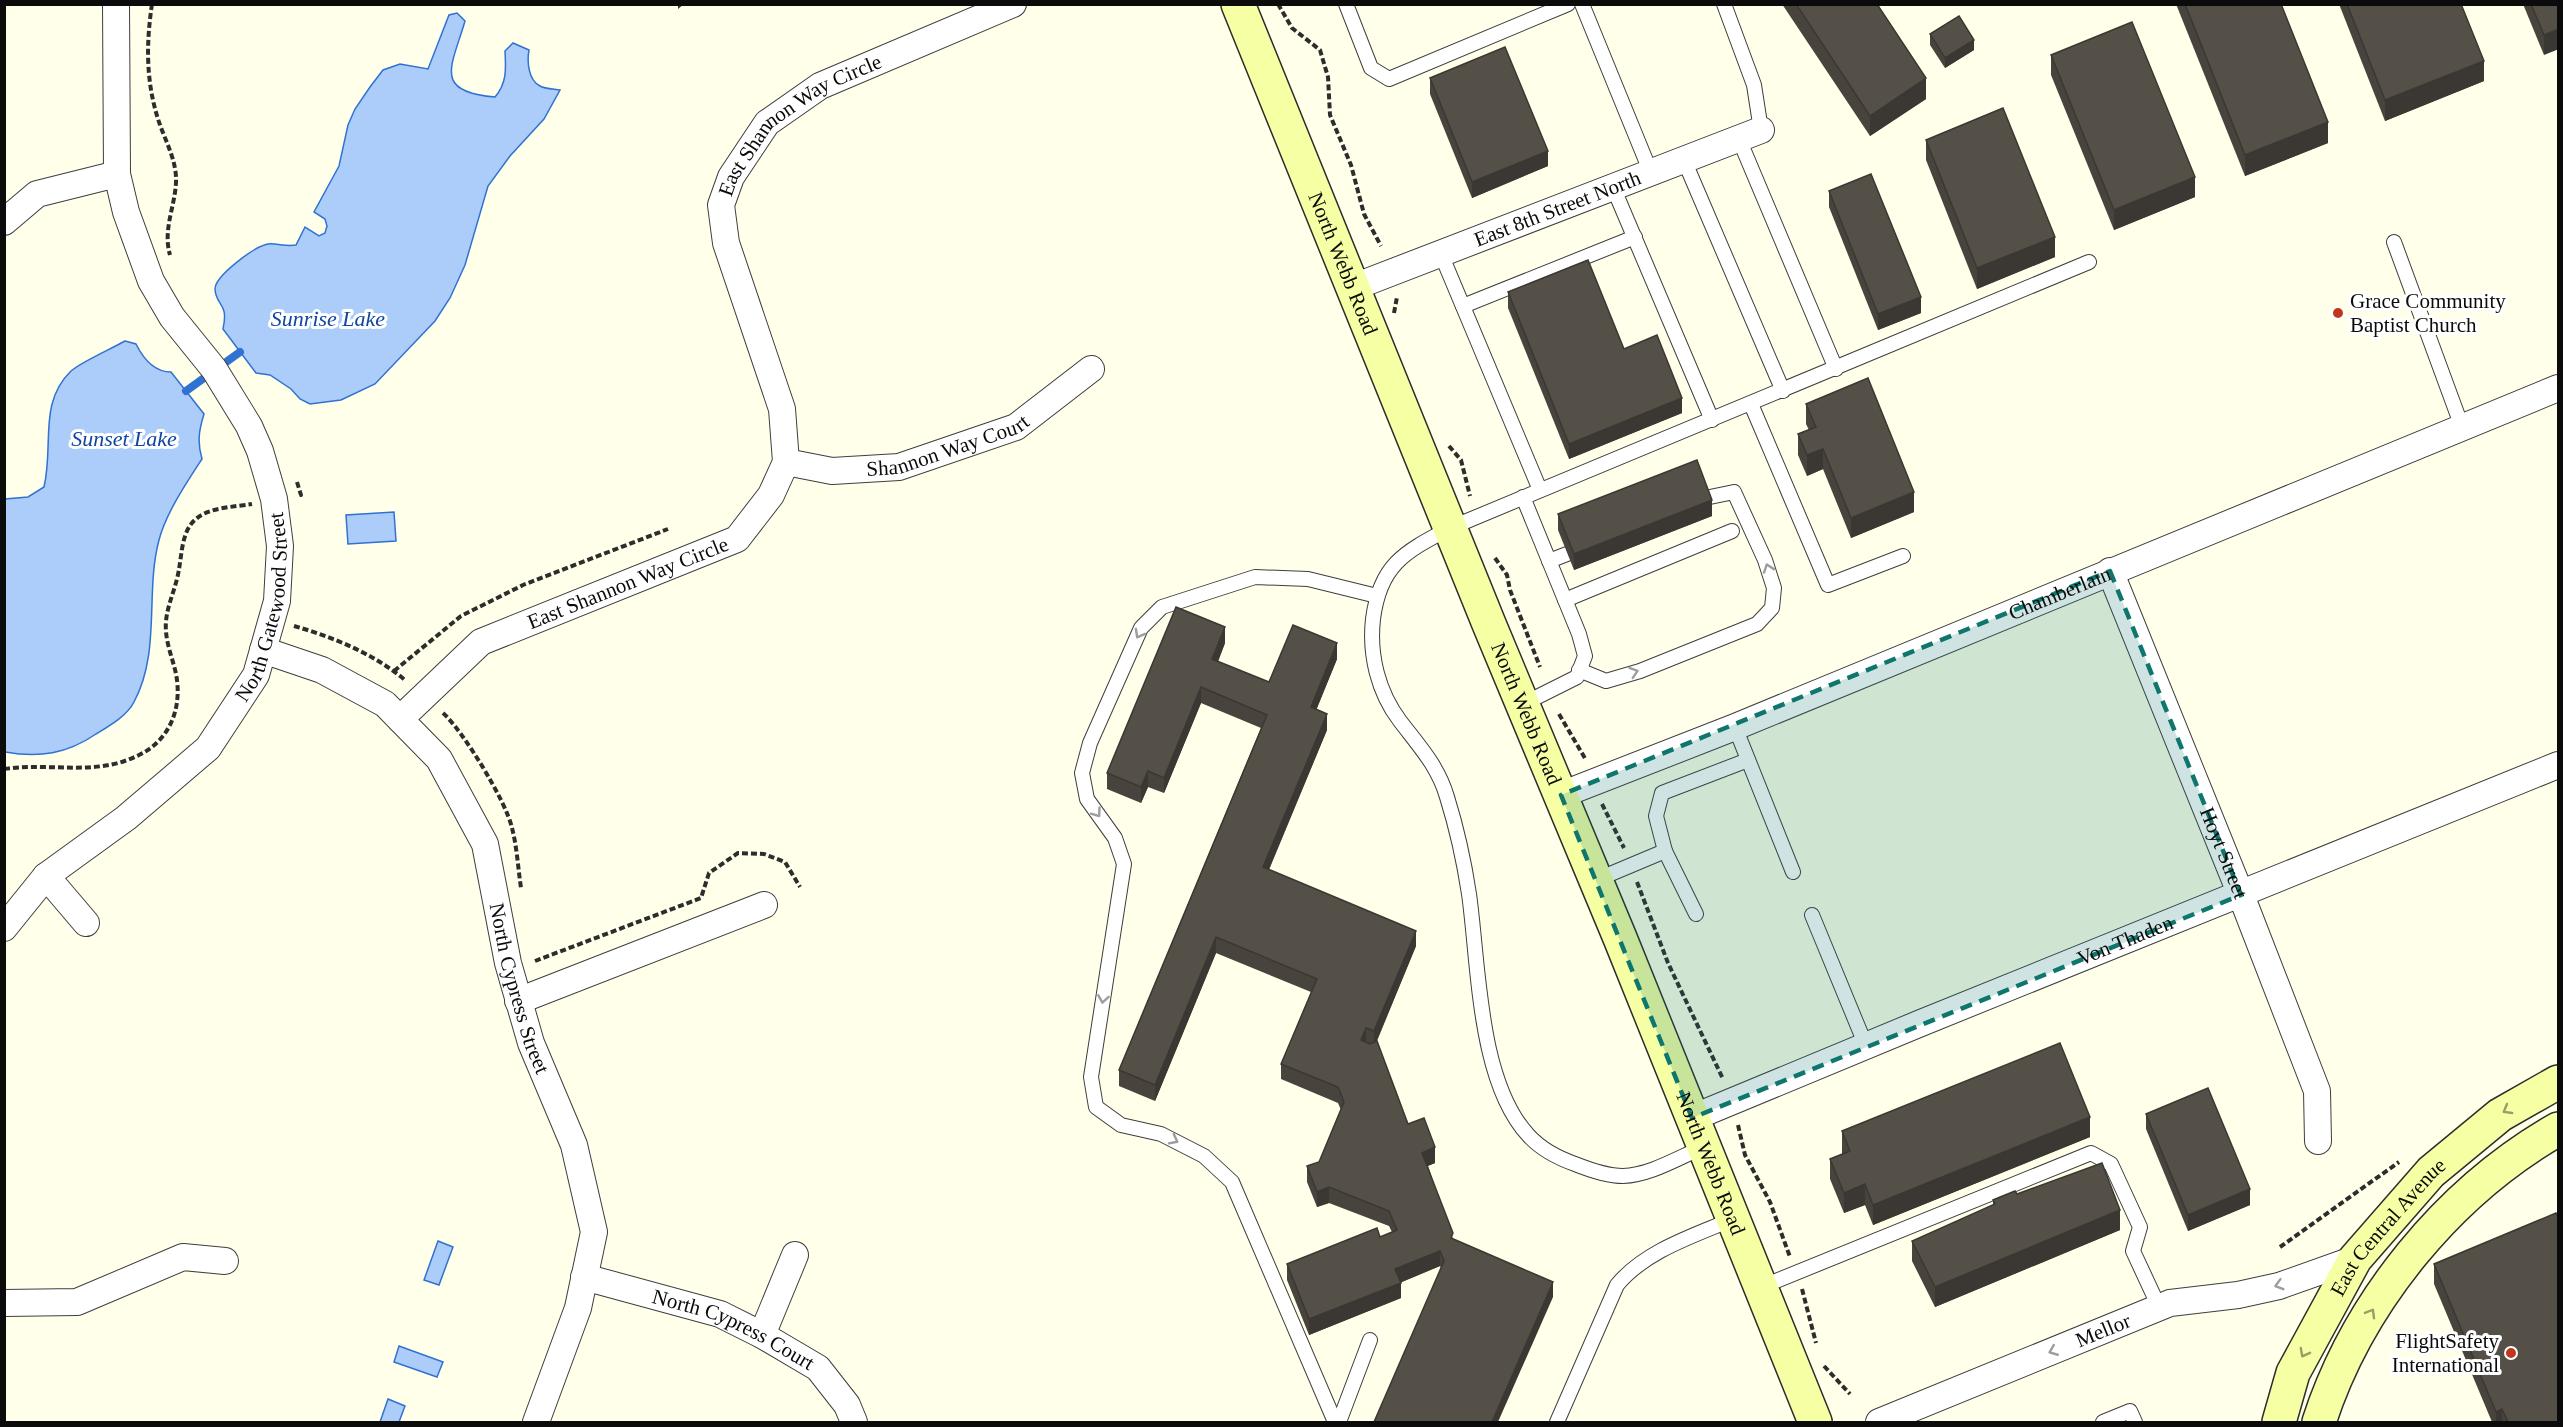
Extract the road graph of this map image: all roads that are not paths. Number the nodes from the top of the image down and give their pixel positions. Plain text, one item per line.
1 (116, 4) edge
2 (1013, 4) edge
3 (1238, 4) edge
4 (1346, 4) edge
5 (1568, 4) edge
6 (1582, 4) edge
7 (1724, 4) edge
8 (1750, 134) junction
9 (1684, 160) junction
10 (1651, 173) junction
11 (117, 174) junction
12 (1613, 187) junction
13 (6, 216) edge
14 (1635, 237) junction
15 (2394, 242) dead end
16 (1441, 254) junction
17 (2089, 262) dead end
18 (1354, 287) junction
19 (1463, 306) junction
20 (1091, 369) dead end
21 (1836, 369) junction
22 (2559, 388) edge
23 (1783, 391) junction
24 (1751, 404) junction
25 (1712, 420) junction
26 (2462, 427) junction
27 (786, 462) junction
28 (1540, 490) junction
29 (1523, 497) junction
30 (1705, 498) edge
31 (1450, 528) junction
32 (1732, 531) dead end
33 (1568, 554) edge
34 (1903, 556) dead end
35 (1549, 561) junction
36 (2110, 571) junction
37 (1377, 596) junction
38 (1565, 600) junction
39 (263, 650) junction
40 (1579, 670) junction
41 (1523, 704) junction
42 (400, 719) junction
43 (1735, 727) junction
44 (1748, 760) junction
45 (2559, 765) edge
46 (1561, 795) junction
47 (1665, 851) junction
48 (1793, 872) dead end
49 (46, 876) junction
50 (1596, 880) junction
51 (2241, 895) junction
52 (764, 905) dead end
53 (1696, 914) dead end
54 (1812, 915) dead end
55 (86, 923) dead end
56 (4, 928) edge
57 (518, 1001) junction
58 (1866, 1046) junction
59 (2559, 1082) edge
60 (2559, 1129) edge
61 (1698, 1133) junction
62 (2318, 1141) dead end
63 (1733, 1219) junction
64 (795, 1255) dead end
65 (225, 1261) dead end
66 (2345, 1263) junction
67 (584, 1277) junction
68 (1760, 1287) junction
69 (4, 1303) edge
70 (2159, 1307) junction
71 (762, 1335) junction
72 (1370, 1340) dead end
73 (1916, 1415) edge
74 (536, 1422) edge
75 (854, 1422) edge
76 (1337, 1422) edge
77 (1557, 1422) edge
78 (1815, 1422) edge
79 (1879, 1422) edge
80 (2103, 1422) edge
81 (2135, 1422) edge
82 (2279, 1422) edge
83 (2319, 1422) edge

1 - 11 street, North Gatewood Street
2 - 27 street, East Shannon Way Circle
3 - 18 main road, North Webb Road
4 - 5 lane
6 - 10 lane
7 - 8 lane
8 - 9 street, East 8th Street North
8 - 21 lane
9 - 10 street, East 8th Street North
9 - 23 lane
10 - 12 street, East 8th Street North
11 - 13 street
11 - 39 street, North Gatewood Street
12 - 14 lane
12 - 16 street, East 8th Street North
14 - 19 lane
14 - 25 lane
15 - 26 lane
16 - 18 street, East 8th Street North
16 - 19 lane
17 - 21 lane
18 - 31 main road, North Webb Road
19 - 28 lane
20 - 27 street, Shannon Way Court
21 - 23 lane
22 - 26 street, Chamberlain
23 - 24 lane
24 - 25 lane
24 - 34 lane
25 - 28 lane
26 - 36 street, Chamberlain
27 - 42 street, East Shannon Way Circle
28 - 29 lane
29 - 31 lane
29 - 35 lane
40 -> 30 lane
31 - 37 lane
31 - 41 main road, North Webb Road
32 - 38 lane
33 - 35 lane
35 - 38 lane
36 - 43 street, Chamberlain
36 - 51 street, Hoyt Street
37 - 61 lane
37 -> 76 lane
38 - 40 lane
39 - 42 street, North Cypress Street
39 - 49 street, North Gatewood Street
40 - 41 lane
41 - 46 main road, North Webb Road
42 - 57 street, North Cypress Street
43 - 44 lane
43 - 46 street, Chamberlain
44 - 47 lane
44 - 48 lane
45 - 51 street, Von Thaden
46 - 50 main road, North Webb Road
47 - 50 lane
47 - 53 lane
49 - 55 street
49 - 56 street, North Gatewood Street
50 - 61 main road, North Webb Road
51 - 58 street, Von Thaden
51 - 62 street, Hoyt Street
52 - 57 street
54 - 58 lane
57 - 67 street, North Cypress Street
58 - 61 street, Von Thaden
59 -> 66 main road, East Central Avenue
83 -> 60 main road, East Central Avenue
61 - 63 main road, North Webb Road
63 - 68 main road, North Webb Road
63 - 77 lane
64 - 71 street
65 - 69 street
66 -> 70 street, Mellor
66 -> 82 main road, East Central Avenue
67 - 71 street, North Cypress Court
67 - 74 street, North Cypress Street
68 - 70 lane
68 - 78 main road, North Webb Road
70 -> 73 street, Mellor
71 - 75 street, North Cypress Court
72 - 76 lane
73 - 79 street, Mellor
80 - 81 lane

